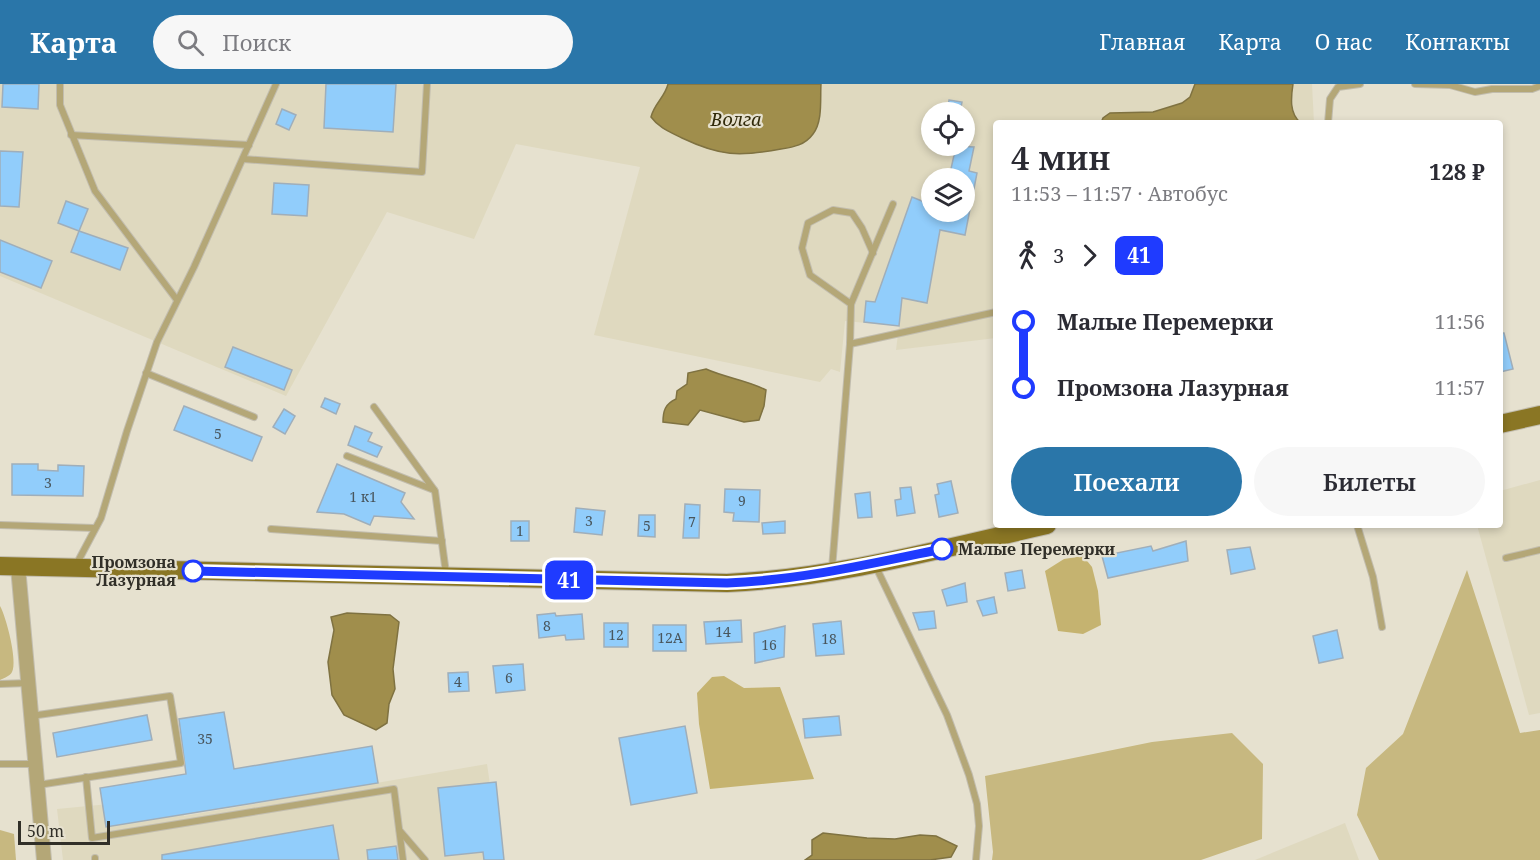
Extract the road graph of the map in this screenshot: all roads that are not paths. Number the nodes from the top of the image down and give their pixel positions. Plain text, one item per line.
1 (60, 84) edge
2 (276, 84) edge
3 (427, 84) edge
4 (1360, 84) edge
5 (1415, 84) edge
6 (1540, 86) edge
7 (1328, 120) edge
8 (71, 135) junction
9 (249, 145) junction
10 (243, 159) junction
11 (894, 204) dead end
12 (873, 253) junction
13 (177, 300) junction
14 (851, 304) junction
15 (993, 313) edge
16 (850, 344) junction
17 (146, 373) junction
18 (374, 407) dead end
19 (1540, 415) edge
20 (254, 417) dead end
21 (1503, 423) edge
22 (347, 456) dead end
23 (435, 491) junction
24 (0, 525) edge
25 (94, 528) junction
26 (271, 528) dead end
27 (1034, 528) edge
28 (1358, 528) edge
29 (442, 541) junction
30 (1540, 550) edge
31 (1506, 558) dead end
32 (875, 564) junction
33 (9, 567) edge
34 (74, 568) junction
35 (832, 572) junction
36 (446, 577) junction
37 (1382, 627) dead end
38 (28, 683) junction
39 (0, 684) edge
40 (31, 716) junction
41 (0, 764) edge
42 (36, 764) junction
43 (86, 777) junction
44 (38, 785) junction
45 (399, 830) junction
46 (44, 860) edge
47 (403, 860) edge
48 (425, 860) edge
49 (976, 860) edge

1 - 8 lane
2 - 9 lane
3 - 10 lane
4 - 7 lane
5 - 6 lane
8 - 9 lane
8 - 13 lane
9 - 10 lane
10 - 13 lane
11 - 12 lane
12 - 14 lane
12 - 14 lane
13 - 17 lane
14 - 16 lane
15 - 16 lane
16 - 35 lane
17 - 20 lane
17 - 25 lane
18 - 23 lane
19 - 21 main road
22 - 23 lane
23 - 29 lane
24 - 25 lane
25 - 34 lane
26 - 29 lane
27 - 32 main road
28 - 37 lane
29 - 36 lane
30 - 31 lane
32 - 35 main road
32 - 49 lane
33 - 34 main road
33 - 38 street
34 - 36 main road
35 - 36 main road
38 - 39 lane
38 - 40 street
40 - 42 street
40 - 43 lane
41 - 42 lane
42 - 44 street
43 - 44 lane
43 - 45 lane
44 - 46 street
45 - 47 lane
45 - 48 lane

